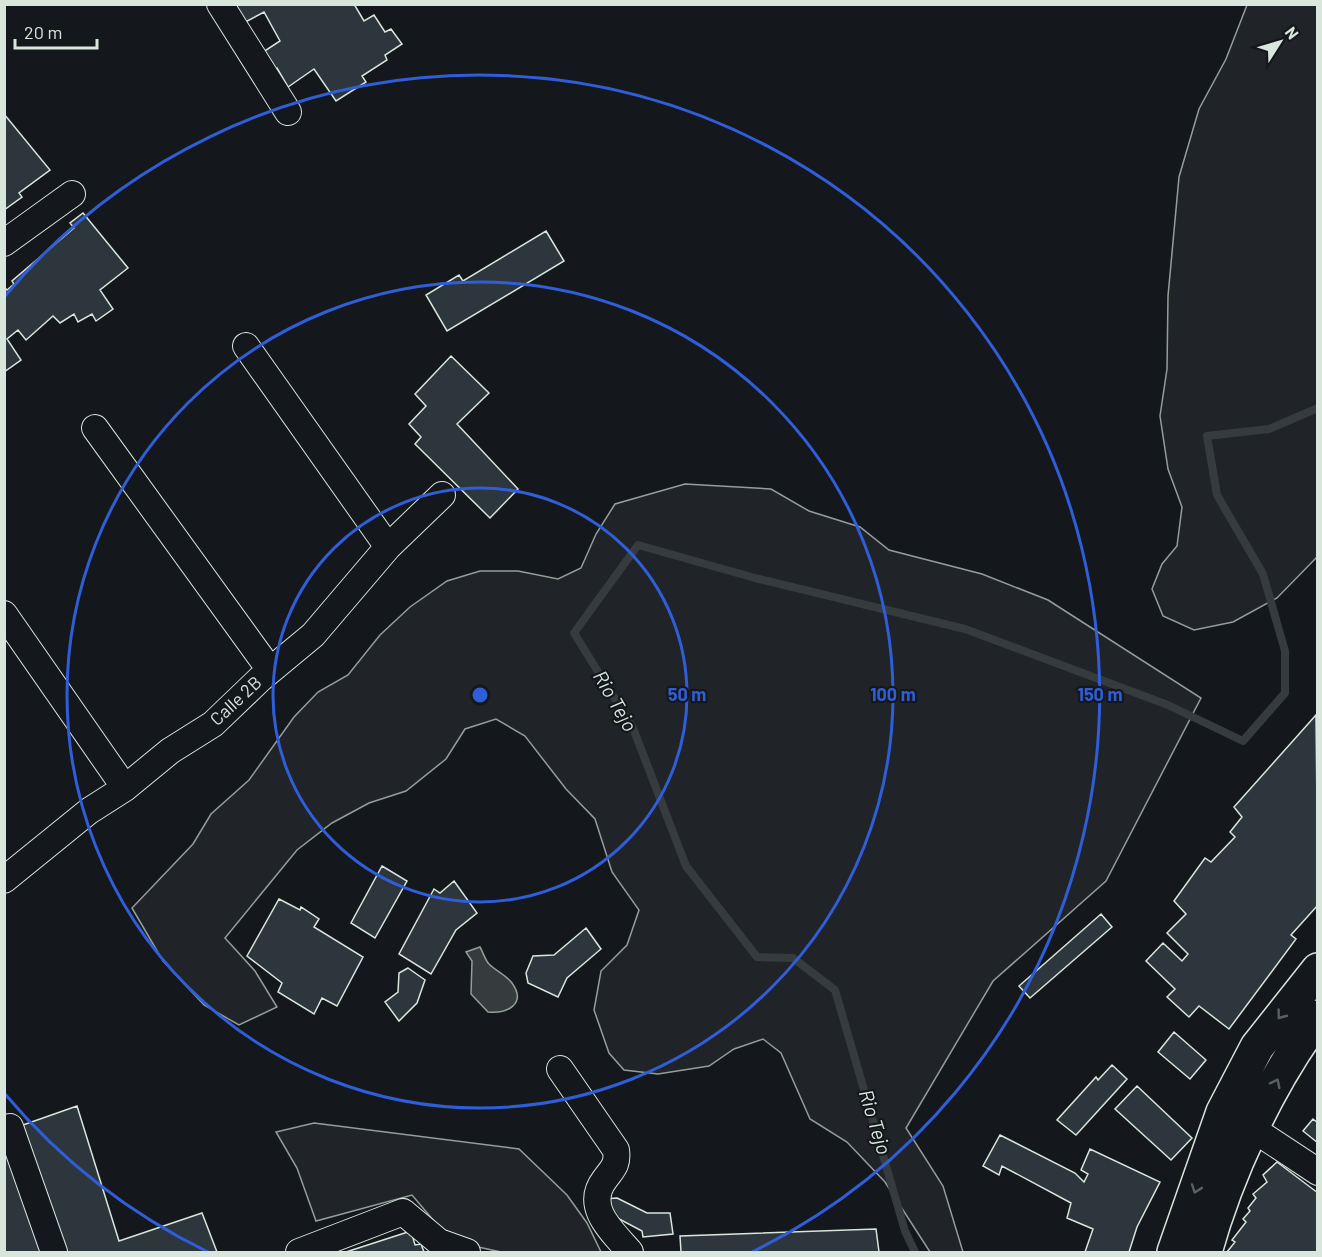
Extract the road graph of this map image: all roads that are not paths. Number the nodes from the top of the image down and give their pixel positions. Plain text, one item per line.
1 (220, 4) edge
2 (288, 112) dead end
3 (72, 194) dead end
4 (4, 243) edge
5 (246, 346) dead end
6 (94, 428) dead end
7 (442, 495) dead end
8 (388, 547) junction
9 (4, 614) edge
10 (270, 670) junction
11 (125, 788) junction
12 (4, 880) edge
13 (1317, 970) edge
14 (1317, 1017) edge
15 (560, 1069) dead end
16 (10, 1127) dead end
17 (1253, 1129) junction
18 (1317, 1172) edge
19 (54, 1252) edge
20 (298, 1252) edge
21 (467, 1252) edge
22 (630, 1252) edge
23 (1174, 1252) edge
24 (1205, 1252) edge

1 - 2 street
3 - 4 street
5 - 8 street
6 - 10 street
7 - 8 street, Calle 2B
8 - 10 street, Calle 2B
9 - 11 street
10 - 11 street, Calle 2B
11 - 12 street, Calle 2B
13 -> 23 main road
17 -> 14 main road
15 - 22 street
16 - 19 street
17 - 18 street
17 - 24 main road
20 - 21 street

